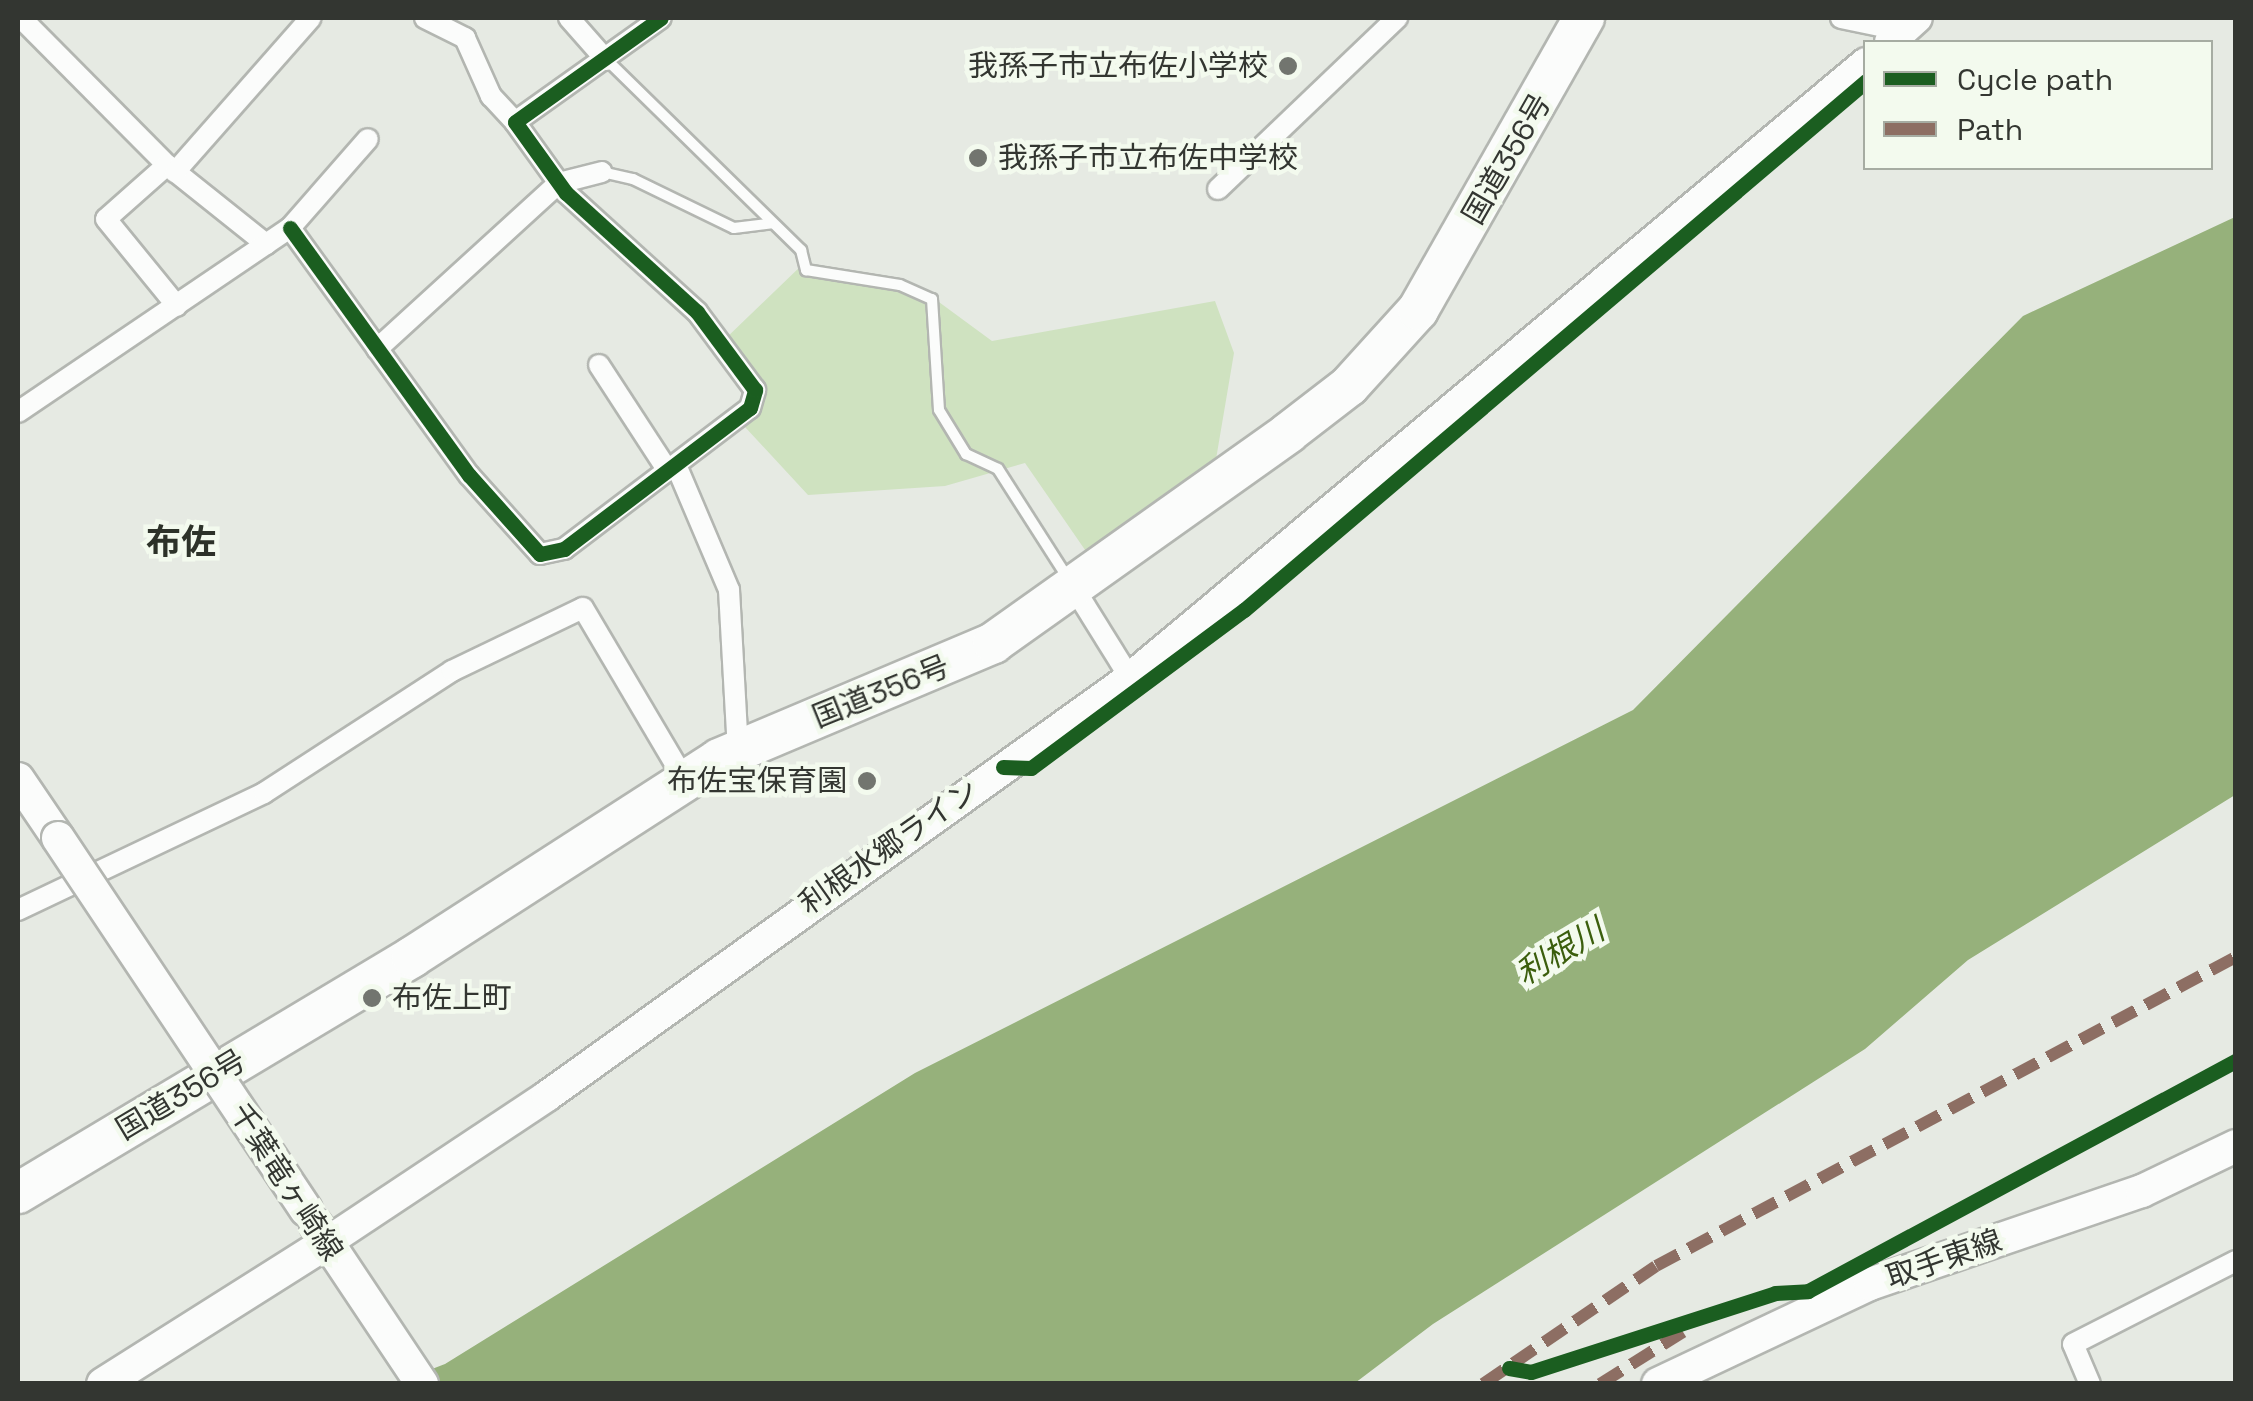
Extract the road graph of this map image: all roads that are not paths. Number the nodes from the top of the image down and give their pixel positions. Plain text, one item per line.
1 (21, 18) edge
2 (311, 18) edge
3 (424, 18) edge
4 (569, 18) edge
5 (661, 18) edge
6 (1397, 18) edge
7 (1584, 18) edge
8 (1841, 18) edge
9 (1904, 30) edge
10 (606, 60) junction
11 (1863, 66) edge
12 (515, 122) junction
13 (368, 140) dead end
14 (171, 168) junction
15 (602, 172) joint
16 (559, 182) junction
17 (1218, 189) dead end
18 (772, 223) junction
19 (290, 228) junction
20 (266, 244) junction
21 (177, 306) junction
22 (378, 349) junction
23 (599, 365) dead end
24 (18, 412) edge
25 (672, 468) junction
26 (1074, 588) junction
27 (1130, 678) junction
28 (738, 750) junction
29 (18, 779) edge
30 (684, 779) junction
31 (18, 910) edge
32 (2236, 1146) edge
33 (18, 1193) edge
34 (333, 1254) junction
35 (2236, 1260) edge
36 (103, 1384) edge
37 (422, 1384) edge
38 (1658, 1384) edge
39 (2090, 1384) edge

1 - 14 street
2 - 14 street
3 - 12 street
4 - 10 street
5 - 10 street
6 - 17 street
7 - 26 highway, 国道356号
8 - 9 street
10 - 12 street
10 - 18 lane
11 - 27 main road, 利根水郷ライン
12 - 16 street
13 - 19 street
14 - 20 street
14 - 21 street
15 - 16 street
15 - 18 lane
16 - 22 street
16 - 25 street
18 - 26 lane
19 - 20 street
19 - 22 street
20 - 21 street
21 - 24 street
22 - 25 street
23 - 25 street
25 - 28 street
26 - 27 street
26 - 28 highway, 国道356号
27 - 34 main road, 利根水郷ライン
28 - 30 highway, 国道356号
29 - 34 main road, 千葉竜ヶ崎線, bridge
30 - 31 street
30 - 33 highway, 国道356号
32 - 38 main road, 取手東線
34 - 36 main road, 利根水郷ライン
34 - 37 main road, 千葉竜ヶ崎線
35 - 39 street

